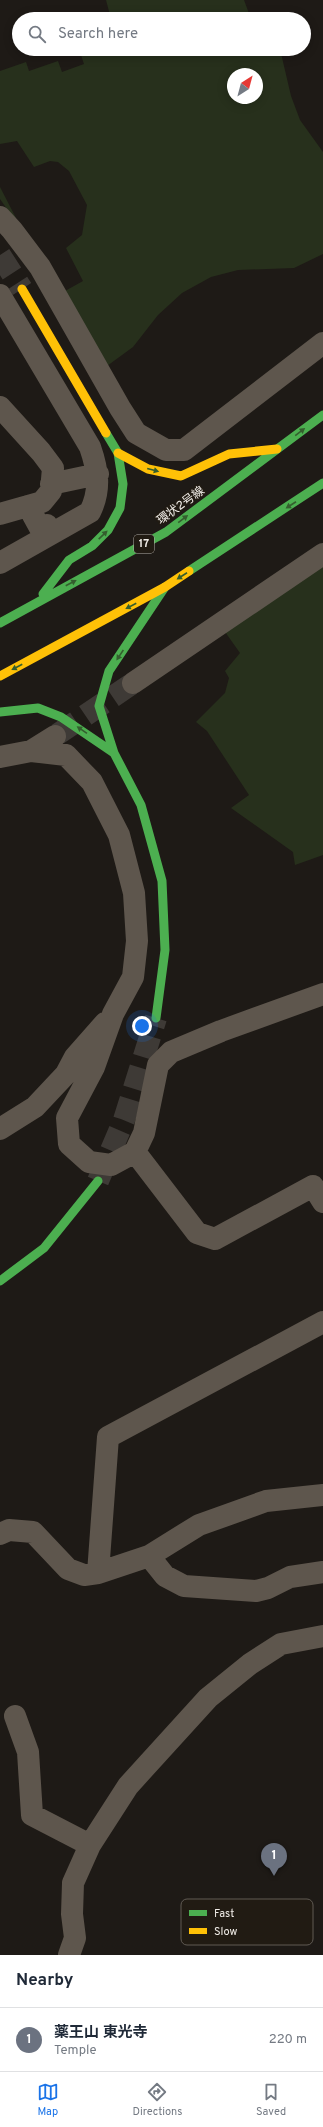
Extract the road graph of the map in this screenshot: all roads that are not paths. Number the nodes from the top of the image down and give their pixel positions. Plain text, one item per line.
1 (0, 217) edge
2 (40, 267) junction
3 (22, 289) tunnel mouth
4 (0, 294) edge
5 (323, 343) edge
6 (0, 407) edge
7 (323, 415) edge
8 (278, 449) junction
9 (118, 453) junction
10 (98, 474) junction
11 (323, 483) edge
12 (51, 484) junction
13 (28, 506) junction
14 (0, 514) edge
15 (82, 518) junction
16 (323, 554) edge
17 (0, 563) edge
18 (165, 587) junction
19 (36, 601) junction
20 (0, 623) edge
21 (0, 676) edge
22 (133, 683) tunnel mouth
23 (0, 712) edge
24 (55, 736) tunnel mouth
25 (30, 751) junction
26 (114, 753) junction
27 (0, 757) edge
28 (323, 994) edge
29 (113, 1014) junction
30 (156, 1018) tunnel mouth
31 (0, 1129) edge
32 (135, 1152) junction
33 (98, 1181) tunnel mouth
34 (323, 1202) edge
35 (0, 1281) edge
36 (323, 1322) edge
37 (323, 1495) edge
38 (0, 1534) edge
39 (149, 1556) junction
40 (323, 1572) edge
41 (98, 1573) junction
42 (323, 1636) edge
43 (15, 1716) dead end
44 (90, 1845) junction
45 (69, 1955) edge

1 - 2 street
2 - 4 street
2 - 5 street
3 - 9 main road
4 - 10 street
6 - 12 street
8 -> 7 main road, 環状2号線 / 17
9 -> 8 main road
19 -> 8 main road, 環状2号線 / 17
19 -> 9 main road
10 - 12 street
10 - 15 street
11 -> 18 main road
12 - 13 street
13 - 14 street
13 - 15 street
15 - 17 street
16 - 22 street
18 -> 21 main road
18 -> 26 main road
19 - 20 main road, 環状2号線 / 17
26 -> 23 main road
24 - 25 street
25 - 27 street
25 - 29 street
26 - 30 main road
28 - 32 street
29 - 31 street
29 - 32 street
32 - 34 street
33 - 35 main road
36 - 41 street
37 - 39 street
38 - 41 street
39 - 40 street
39 - 41 street
42 - 44 street
43 - 44 street
44 - 45 street

